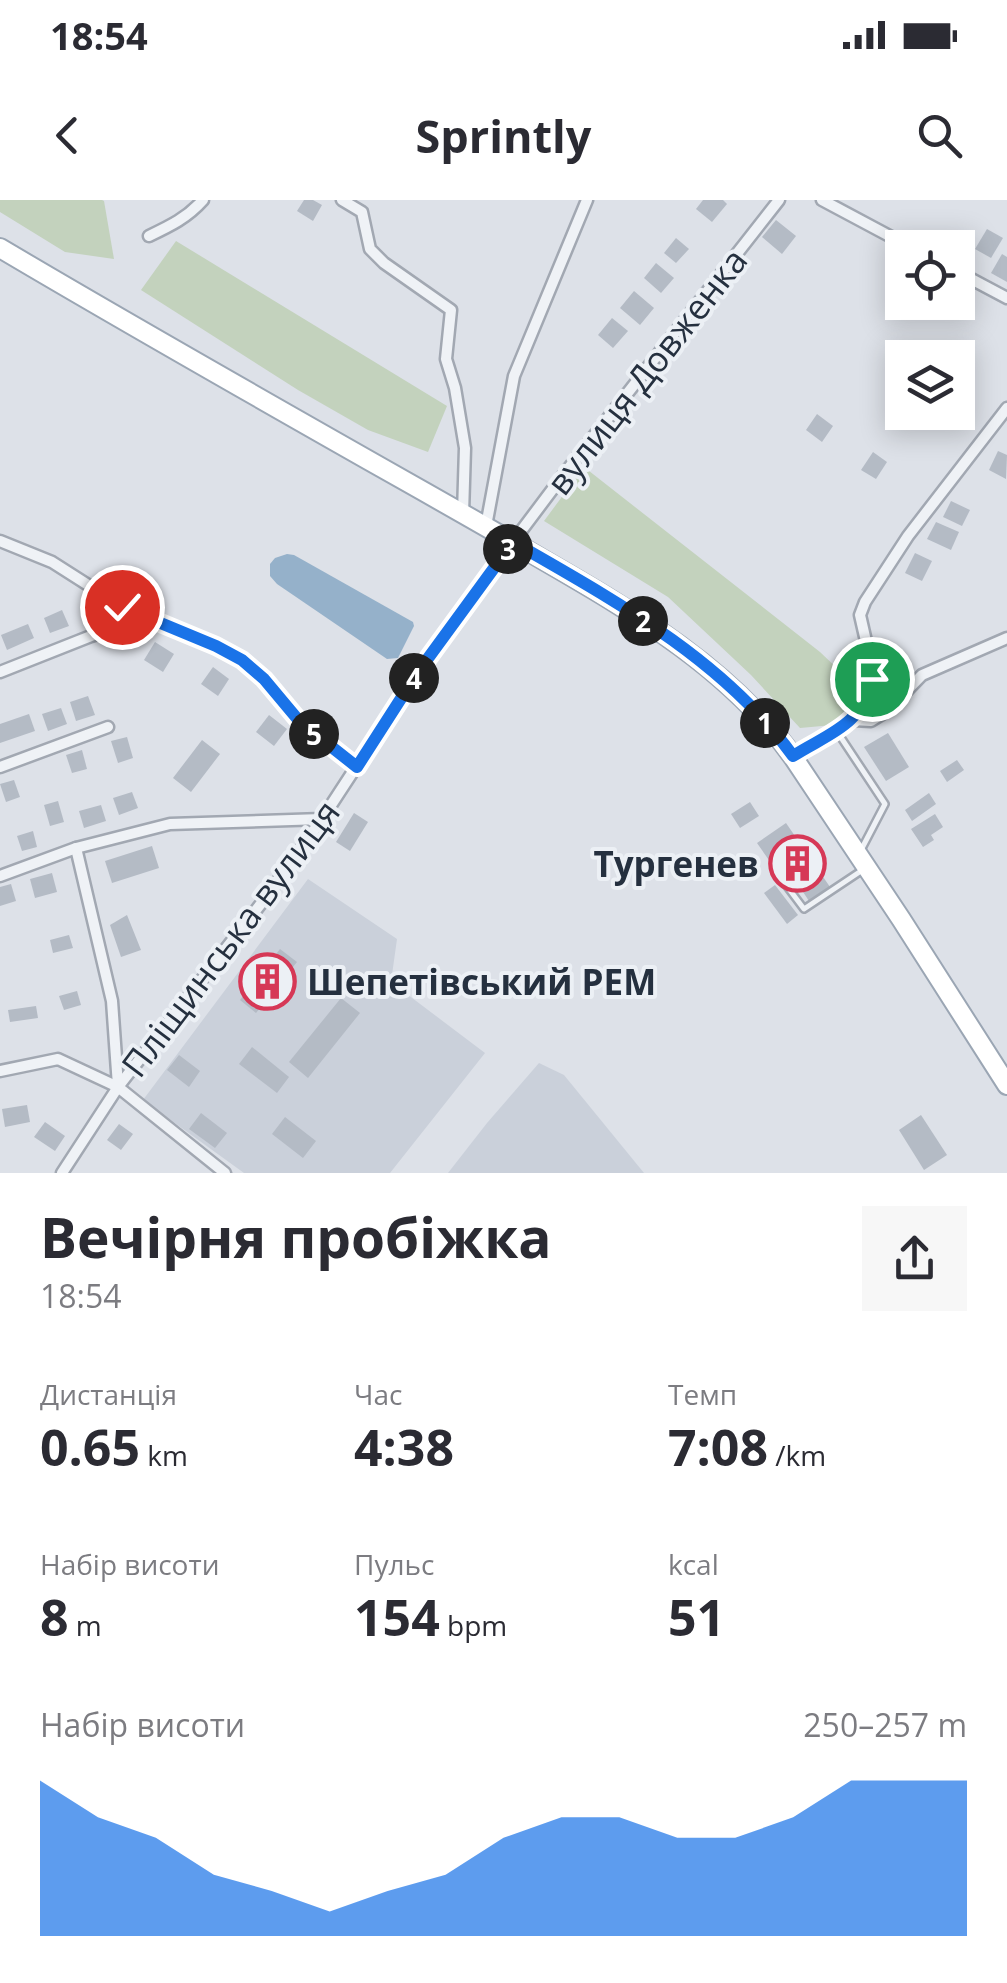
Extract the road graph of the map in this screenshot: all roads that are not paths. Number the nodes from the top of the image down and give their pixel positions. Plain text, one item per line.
1 (203, 200) edge
2 (342, 200) edge
3 (587, 200) edge
4 (779, 200) edge
5 (822, 200) edge
6 (885, 234) edge
7 (148, 236) dead end
8 (0, 248) edge
9 (975, 281) edge
10 (1007, 298) edge
11 (1007, 408) edge
12 (463, 514) junction
13 (486, 526) junction
14 (0, 541) edge
15 (513, 542) junction
16 (144, 618) junction
17 (1007, 638) edge
18 (0, 672) edge
19 (853, 720) junction
20 (108, 728) dead end
21 (836, 730) junction
22 (793, 756) junction
23 (357, 767) junction
24 (0, 768) edge
25 (322, 819) junction
26 (76, 848) junction
27 (862, 861) junction
28 (777, 873) dead end
29 (0, 876) edge
30 (0, 1072) edge
31 (1007, 1085) edge
32 (118, 1087) junction
33 (62, 1173) edge
34 (225, 1173) edge

1 - 7 street
2 - 12 street
3 - 13 street
4 - 15 street, вулиця Довженка
5 - 6 street
8 - 12 main road
9 - 10 street
11 - 19 street
12 - 13 main road
13 - 15 main road
14 - 16 street
15 - 22 main road
15 - 23 street, Пліщинська вулиця
16 - 18 street
16 - 23 street
17 - 19 street
19 - 21 street
20 - 24 street
21 - 22 street
21 - 27 lane
22 - 27 main road
23 - 25 street, Пліщинська вулиця
25 - 26 street
25 - 32 street, Пліщинська вулиця
26 - 29 street
26 - 32 street
27 - 28 lane
27 - 31 main road
30 - 32 street
32 - 33 street, Пліщинська вулиця
32 - 34 street, Пліщинська вулиця

